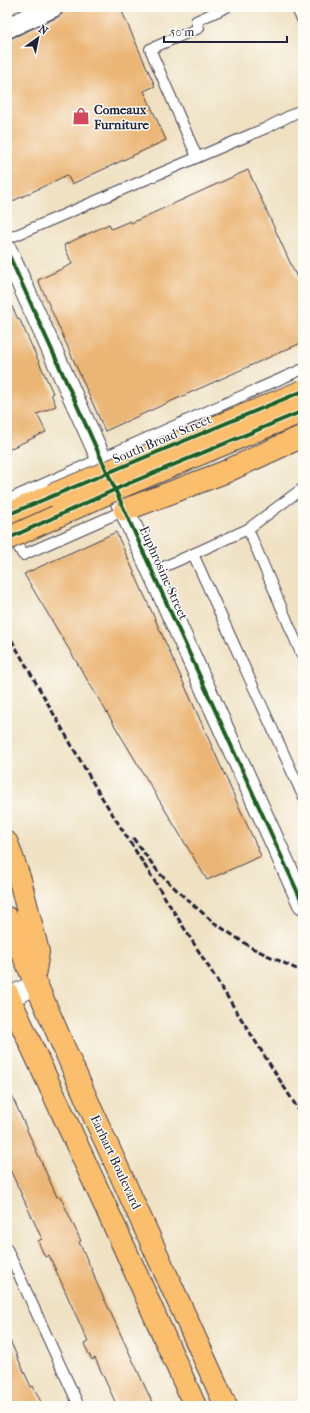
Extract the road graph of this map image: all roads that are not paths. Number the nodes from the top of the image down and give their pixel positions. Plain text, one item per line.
1 (53, 7) edge
2 (227, 7) edge
3 (296, 7) edge
4 (303, 21) edge
5 (7, 28) edge
6 (303, 109) edge
7 (198, 157) junction
8 (7, 239) edge
9 (7, 251) edge
10 (303, 369) edge
11 (303, 391) edge
12 (303, 400) edge
13 (303, 411) edge
14 (303, 436) edge
15 (101, 459) junction
16 (110, 480) junction
17 (303, 488) edge
18 (52, 495) junction
19 (7, 500) edge
20 (7, 507) edge
21 (125, 510) junction
22 (7, 515) edge
23 (42, 524) junction
24 (7, 527) edge
25 (248, 529) junction
26 (7, 539) edge
27 (193, 554) junction
28 (7, 556) edge
29 (152, 572) junction
30 (303, 658) edge
31 (303, 796) edge
32 (7, 842) edge
33 (303, 904) edge
34 (7, 918) edge
35 (35, 982) junction
36 (8, 996) edge
37 (150, 1238) junction
38 (7, 1249) edge
39 (124, 1249) junction
40 (79, 1406) edge
41 (195, 1406) edge
42 (226, 1406) edge

1 - 5 street
2 - 7 lane
3 - 4 lane
6 - 7 lane
7 - 8 lane
9 - 15 street, Euphrosine Street
10 - 15 lane
11 - 18 main road, South Broad Street, bridge
12 - 16 street
13 - 23 main road, bridge
14 - 21 main road
15 - 16 street, Euphrosine Street
15 - 19 lane
16 - 21 street, Euphrosine Street
16 - 24 street
17 - 25 lane
18 - 20 main road
18 - 22 main road, South Broad Street
21 - 24 lane
21 - 29 street, Euphrosine Street
23 - 26 main road, bridge
23 - 28 main road
25 - 27 lane
25 - 30 lane
27 - 29 lane
27 - 31 lane
29 - 33 street, Euphrosine Street
32 - 35 main road
34 - 35 main road, Earhart Boulevard
35 - 36 street
35 - 37 main road, Earhart Boulevard
36 - 39 main road
37 - 39 main road
37 - 42 main road, Earhart Boulevard
38 - 40 lane
39 - 41 main road

